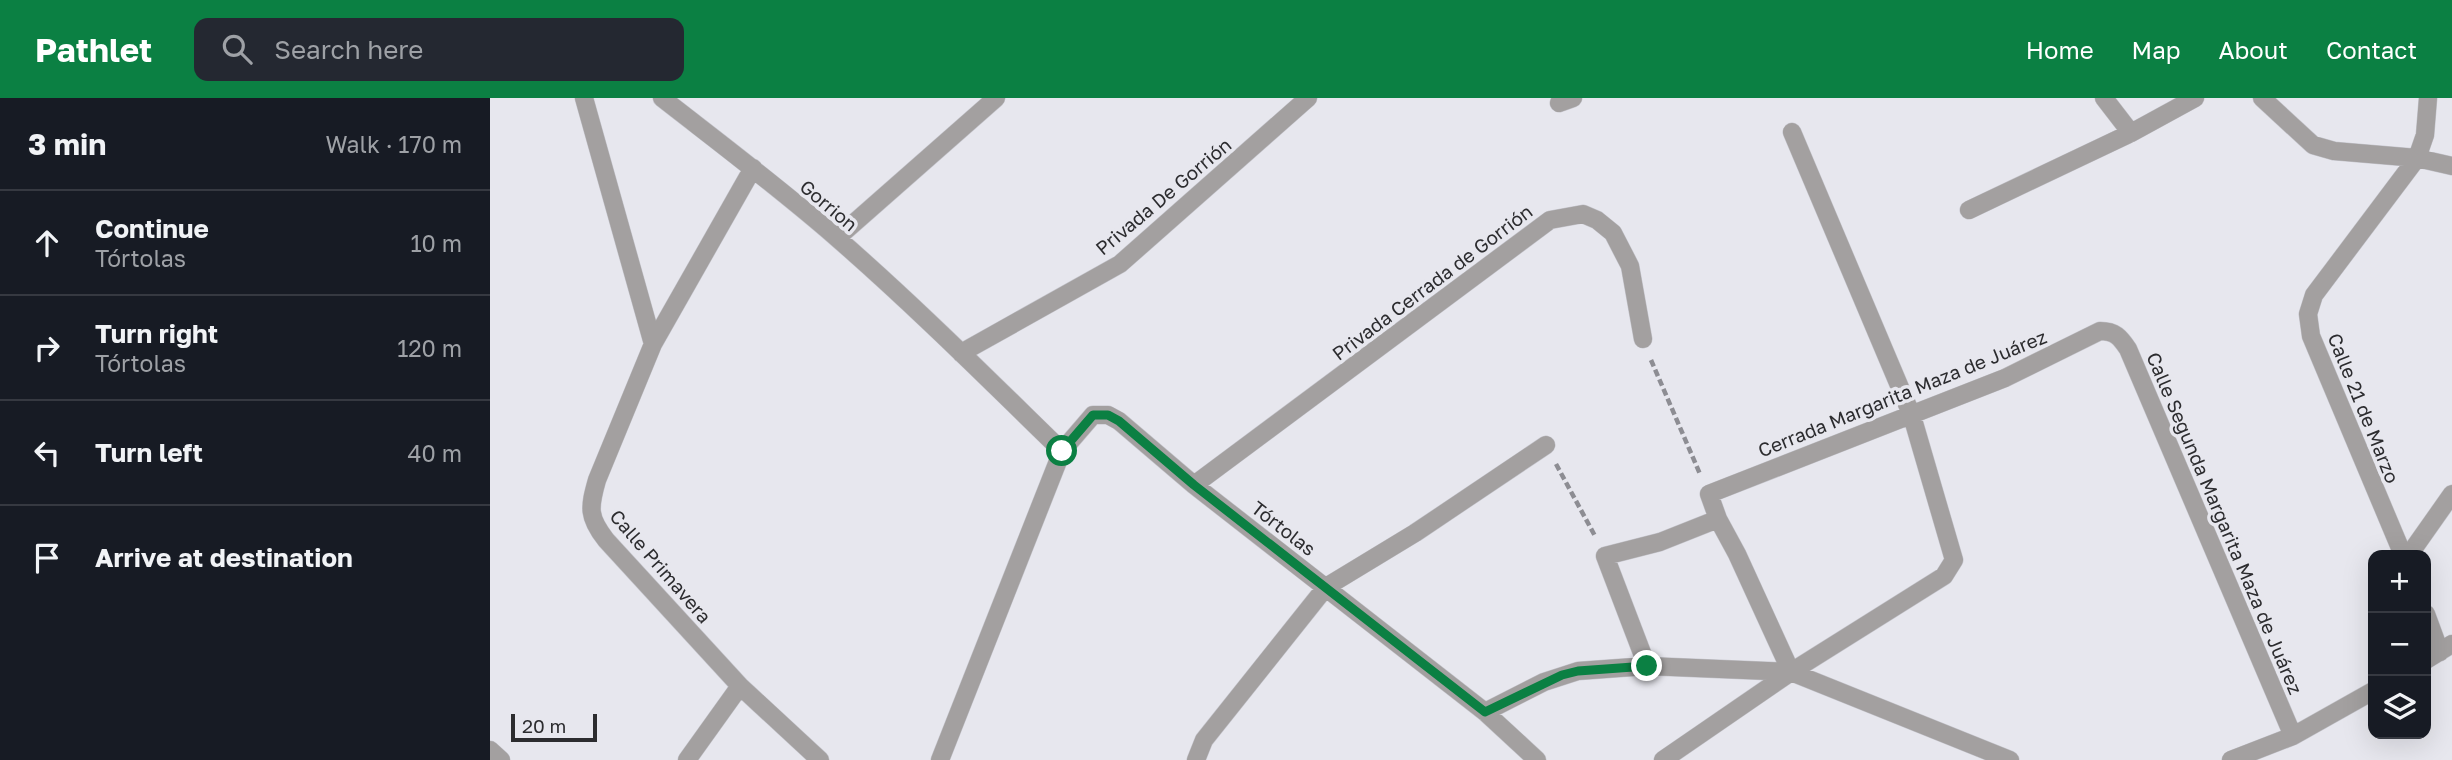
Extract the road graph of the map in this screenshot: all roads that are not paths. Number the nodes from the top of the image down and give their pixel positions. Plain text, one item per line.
1 (584, 98) edge
2 (662, 98) edge
3 (996, 98) edge
4 (1308, 98) edge
5 (2104, 98) edge
6 (2195, 98) edge
7 (2262, 98) edge
8 (2428, 98) edge
9 (1792, 132) dead end
10 (2131, 133) junction
11 (2417, 158) junction
12 (2452, 166) edge
13 (753, 168) junction
14 (1969, 210) dead end
15 (837, 238) junction
16 (2111, 331) joint
17 (1643, 339) road end
18 (653, 344) junction
19 (961, 353) junction
20 (1912, 416) junction
21 (1546, 444) road end
22 (1062, 451) junction
23 (1194, 485) junction
24 (2452, 494) edge
25 (1717, 519) junction
26 (2401, 550) edge
27 (2413, 550) edge
28 (1326, 587) junction
29 (2431, 629) edge
30 (2439, 652) edge
31 (1647, 666) junction
32 (1791, 672) junction
33 (740, 686) junction
34 (2368, 694) edge
35 (1485, 712) junction
36 (2293, 736) junction
37 (490, 750) edge
38 (501, 760) edge
39 (687, 760) edge
40 (821, 760) edge
41 (940, 760) edge
42 (1196, 760) edge
43 (1537, 760) edge
44 (1663, 760) edge
45 (2010, 760) edge
46 (2231, 760) edge

1 - 18 street
2 - 13 street, Gorrion
3 - 15 street
4 - 19 street, Privada De Gorrión
5 - 10 street
6 - 10 street
7 - 11 street
8 - 11 street, Calle 21 de Marzo
9 - 20 street
10 - 14 street
11 - 12 street
11 - 26 street, Calle 21 de Marzo
13 - 15 street, Gorrion
13 - 18 street, Calle Primavera
15 - 19 street, Gorrion
16 - 20 street, Cerrada Margarita Maza de Juárez
16 - 36 street, Calle Segunda Margarita Maza de Juárez
17 - 23 street, Privada Cerrada de Gorrión
18 - 33 street, Calle Primavera
19 - 22 street, Gorrion
20 - 25 street, Cerrada Margarita Maza de Juárez
20 - 32 street
21 - 28 street
22 - 23 street, Tórtolas
22 - 41 street, Tórtolas
23 - 28 street, Tórtolas
24 - 27 street
25 - 31 street
25 - 32 street
28 - 35 street, Tórtolas
28 - 42 street
29 - 30 street
31 - 32 street
31 - 35 street
32 - 44 street
32 - 45 street
33 - 39 street
33 - 40 street, Calle Primavera
34 - 36 street
35 - 43 street
36 - 46 street
37 - 38 street

